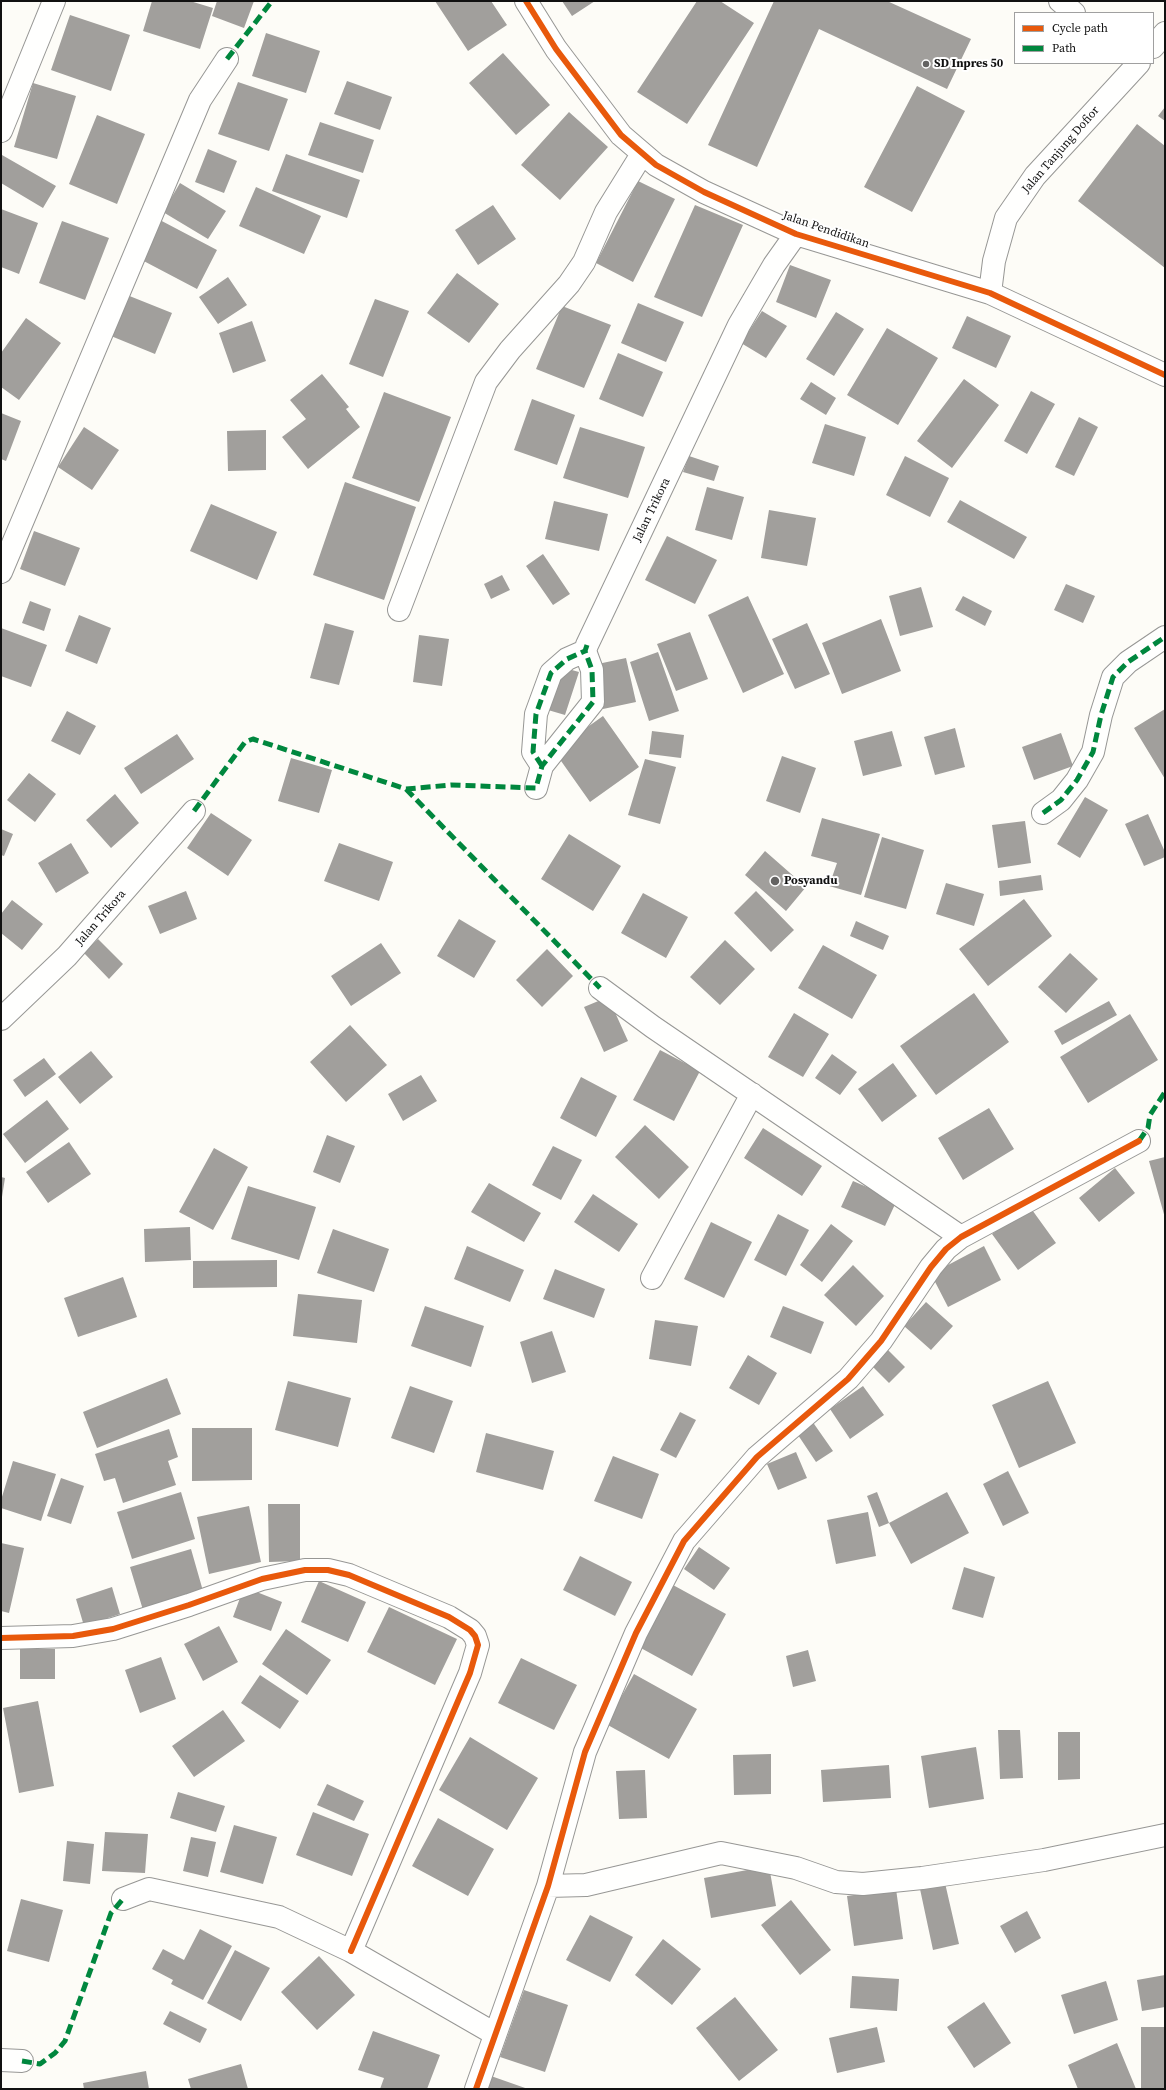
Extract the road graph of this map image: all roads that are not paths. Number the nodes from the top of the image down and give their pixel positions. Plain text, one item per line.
1 (54, 1) edge
2 (526, 1) edge
3 (1060, 1) edge
4 (1073, 12) edge
5 (1165, 33) edge
6 (1154, 46) edge
7 (227, 59) dead end
8 (1136, 64) edge
9 (1, 131) edge
10 (642, 154) junction
11 (796, 234) junction
12 (990, 293) junction
13 (1165, 375) edge
14 (1, 572) edge
15 (399, 610) dead end
16 (1165, 637) edge
17 (585, 651) junction
18 (542, 766) junction
19 (536, 788) dead end
20 (194, 811) dead end
21 (1043, 813) dead end
22 (600, 988) dead end
23 (1, 1019) edge
24 (752, 1094) junction
25 (1139, 1141) dead end
26 (961, 1237) junction
27 (652, 1278) dead end
28 (1, 1638) edge
29 (1165, 1834) edge
30 (548, 1886) junction
31 (123, 1898) dead end
32 (351, 1951) junction
33 (495, 2034) junction
34 (476, 2089) edge

1 - 9 street
2 - 10 street, Jalan Pendidikan
3 - 4 street
5 - 6 street
7 - 14 street
8 - 12 street, Jalan Tanjung Dofior
10 - 11 street, Jalan Pendidikan
10 - 15 street
11 - 12 street, Jalan Pendidikan
11 - 17 street, Jalan Trikora
12 - 13 street, Jalan Pendidikan
16 - 21 street
17 - 18 street
17 - 18 street
18 - 19 street
20 - 23 street, Jalan Trikora
22 - 24 street
24 - 26 street
24 - 27 street
25 - 26 street
26 - 30 street
28 - 32 street
29 - 30 street
30 - 33 street
31 - 32 street
32 - 33 street
33 - 34 street

